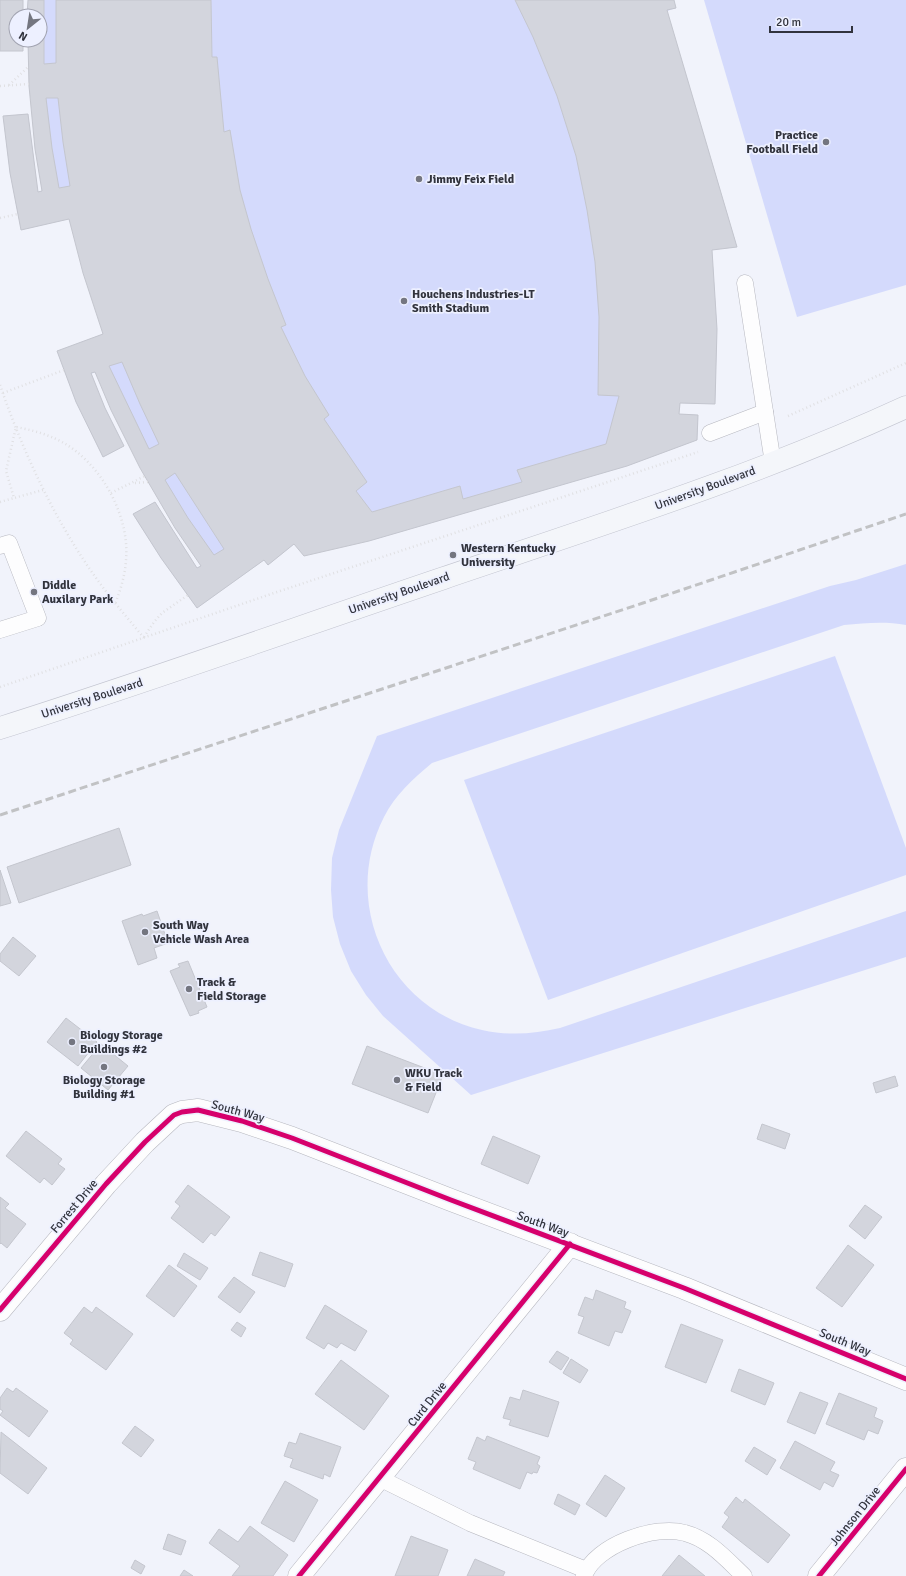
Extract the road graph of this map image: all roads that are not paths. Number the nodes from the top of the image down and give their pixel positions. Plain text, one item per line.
1 (745, 284) dead end
2 (906, 407) edge
3 (766, 419) junction
4 (710, 433) dead end
5 (773, 463) junction
6 (0, 546) edge
7 (0, 630) edge
8 (0, 728) edge
9 (168, 1120) joint
10 (570, 1244) junction
11 (0, 1310) edge
12 (906, 1379) edge
13 (906, 1469) edge
14 (379, 1478) junction
15 (585, 1573) edge
16 (299, 1576) edge
17 (744, 1576) edge
18 (819, 1576) edge

1 - 3 lane
2 - 5 main road, University Boulevard
3 - 4 lane
3 - 5 lane
5 - 8 main road, University Boulevard
6 - 7 lane
9 - 10 street, South Way
9 - 11 street, Forrest Drive
10 - 12 street, South Way
10 - 14 street, Curd Drive
13 - 18 street, Johnson Drive
14 - 15 lane
14 - 16 street, Curd Drive
15 - 17 lane

